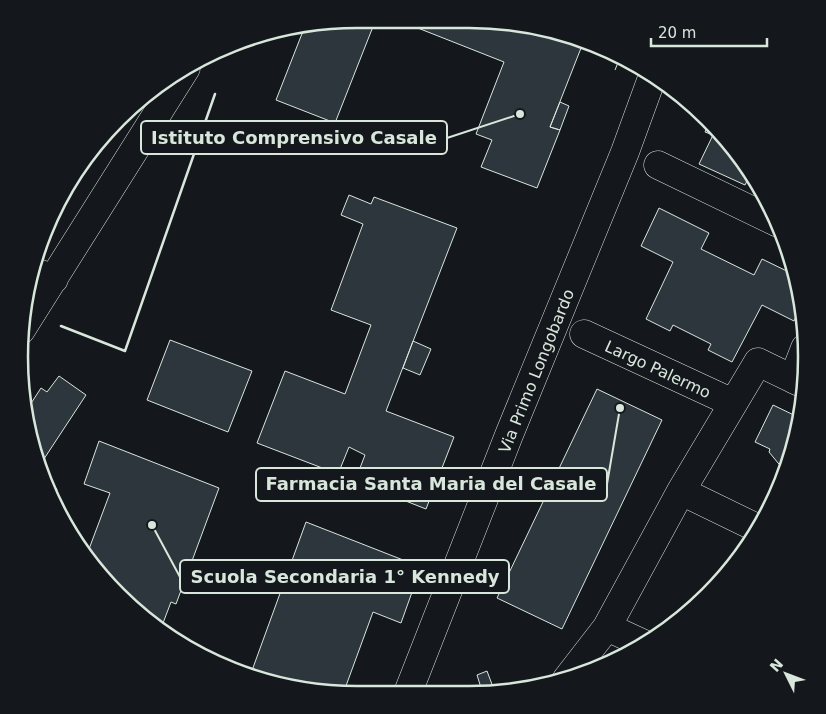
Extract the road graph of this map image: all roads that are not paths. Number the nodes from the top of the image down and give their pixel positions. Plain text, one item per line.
1 (177, 81) edge
2 (650, 82) edge
3 (658, 165) dead end
4 (768, 218) edge
5 (43, 275) edge
6 (32, 302) edge
7 (584, 334) dead end
8 (798, 381) edge
9 (733, 403) junction
10 (680, 492) junction
11 (752, 526) edge
12 (607, 627) junction
13 (636, 641) edge
14 (574, 669) edge
15 (411, 686) edge

1 - 5 street
2 - 15 street, Via Primo Longobardo
3 - 4 street
5 - 6 street
7 - 9 street, Largo Palermo
8 - 9 street, Largo Palermo
9 - 10 street, Largo Palermo
10 - 11 street
10 - 12 street, Largo Palermo
12 - 13 street
12 - 14 street, Largo Palermo

